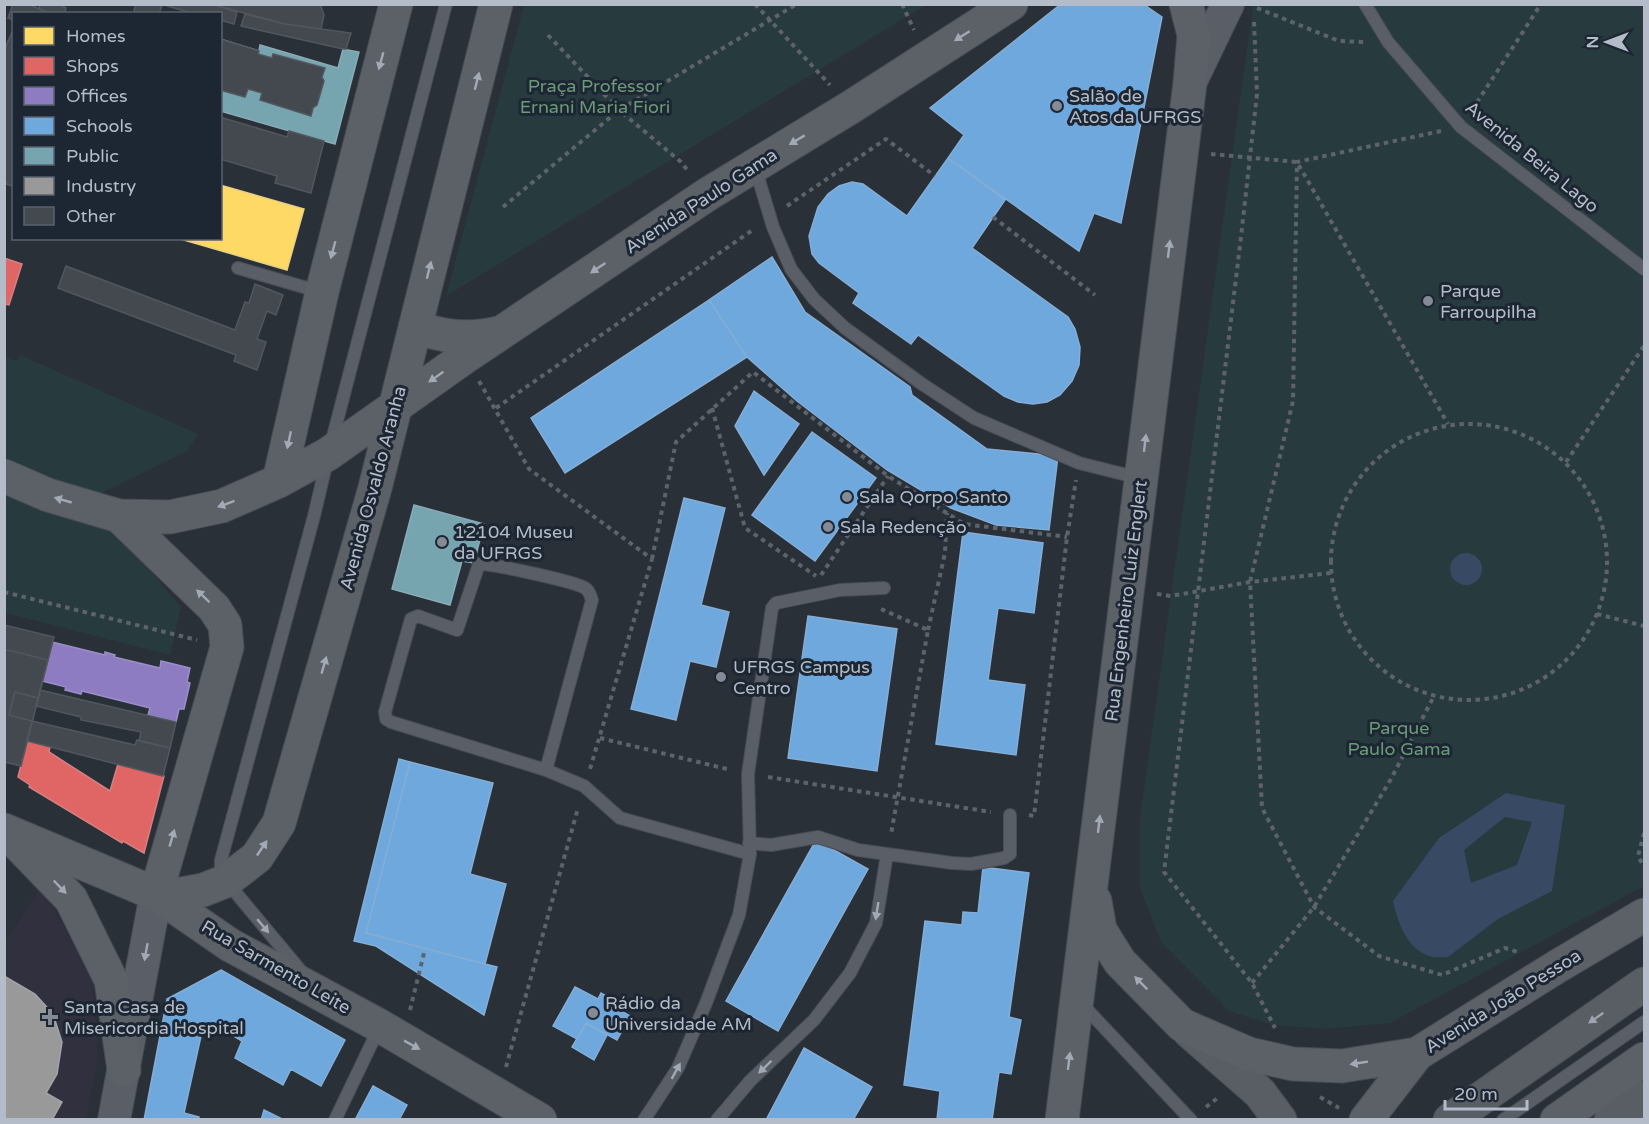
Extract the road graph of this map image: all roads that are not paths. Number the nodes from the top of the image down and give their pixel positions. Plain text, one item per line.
1 (396, 4) edge
2 (446, 4) edge
3 (496, 4) edge
4 (1011, 4) edge
5 (1186, 4) edge
6 (1228, 4) edge
7 (1365, 4) edge
8 (1190, 83) junction
9 (755, 165) junction
10 (238, 268) dead end
11 (1644, 269) edge
12 (322, 292) junction
13 (415, 327) junction
14 (503, 332) junction
15 (396, 406) junction
16 (328, 454) junction
17 (4, 476) edge
18 (1141, 479) junction
19 (279, 481) junction
20 (119, 516) junction
21 (884, 588) dead end
22 (546, 770) junction
23 (1010, 815) road end
24 (5, 830) edge
25 (749, 848) junction
26 (887, 854) junction
27 (226, 881) junction
28 (1092, 882) junction
29 (156, 894) junction
30 (1644, 915) edge
31 (1644, 984) edge
32 (319, 993) junction
33 (1077, 999) junction
34 (1644, 1022) edge
35 (1182, 1025) junction
36 (391, 1033) junction
37 (1417, 1054) junction
38 (1644, 1059) edge
39 (124, 1070) junction
40 (1644, 1098) edge
41 (649, 1118) edge
42 (114, 1119) edge
43 (335, 1119) edge
44 (540, 1119) edge
45 (717, 1119) edge
46 (1062, 1119) edge
47 (1191, 1119) edge
48 (1280, 1119) edge
49 (1366, 1119) edge
50 (1450, 1119) edge
51 (1503, 1119) edge
52 (1557, 1119) edge
53 (1611, 1119) edge

1 -> 12 main road
2 - 16 lane
13 -> 3 main road, Avenida Osvaldo Aranha
4 -> 9 main road, Avenida Paulo Gama
5 - 8 main road
6 - 8 street
7 - 11 lane, Avenida Beira Lago
18 -> 8 main road, Rua Engenheiro Luiz Englert
9 -> 14 main road, Avenida Paulo Gama
9 - 18 lane
10 - 12 lane
12 -> 19 main road
13 - 14 main road
13 - 15 main road, Avenida Osvaldo Aranha
14 -> 15 main road, Avenida Paulo Gama
15 - 16 main road, Avenida Paulo Gama
27 -> 15 main road, Avenida Osvaldo Aranha
16 - 19 main road, Avenida Paulo Gama
16 - 27 lane
20 -> 17 main road
28 -> 18 main road, Rua Engenheiro Luiz Englert
19 -> 20 main road, Avenida Paulo Gama
29 -> 20 main road
21 - 25 lane
22 - 22 lane
22 - 25 lane
23 - 26 lane
24 - 29 main road, Rua Sarmento Leite
24 -> 39 main road
25 - 26 lane
41 -> 25 lane
26 -> 45 lane
27 - 29 main road, Avenida Osvaldo Aranha
27 -> 32 lane
28 - 33 main road, Rua Engenheiro Luiz Englert
35 -> 28 main road
29 - 32 main road, Rua Sarmento Leite
29 -> 39 street
30 - 37 main road, Avenida João Pessoa
31 -> 50 main road
32 - 36 main road, Rua Sarmento Leite
46 -> 33 main road, Rua Engenheiro Luiz Englert
33 - 47 lane
34 - 51 lane
37 -> 35 main road, Avenida João Pessoa
35 - 48 main road
36 - 43 lane
36 -> 44 main road, Rua Sarmento Leite
37 - 49 main road
38 - 52 main road
39 - 42 street
40 - 53 main road

